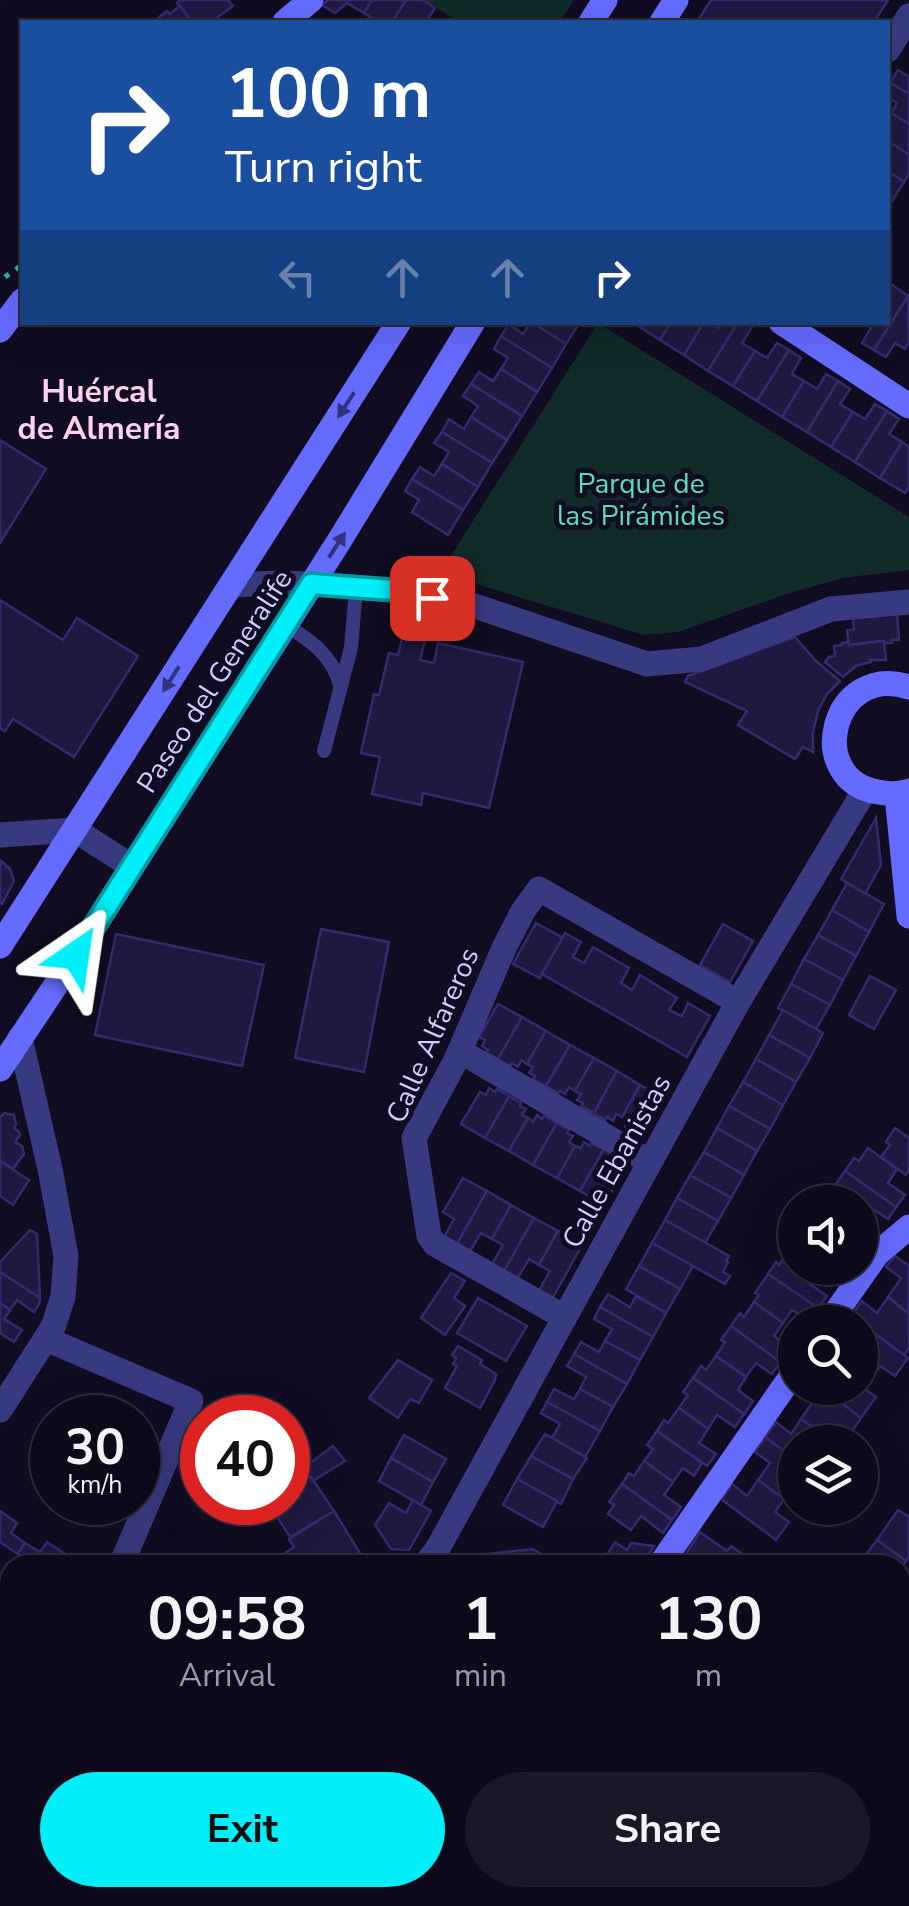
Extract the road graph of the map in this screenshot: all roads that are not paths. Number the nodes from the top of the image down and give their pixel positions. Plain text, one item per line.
1 (311, 0) edge
2 (909, 16) edge
3 (288, 20) edge
4 (890, 47) edge
5 (20, 304) edge
6 (396, 325) edge
7 (471, 325) edge
8 (786, 325) edge
9 (0, 330) edge
10 (909, 406) edge
11 (311, 584) junction
12 (231, 586) junction
13 (356, 588) junction
14 (909, 602) edge
15 (286, 624) junction
16 (340, 686) junction
17 (909, 687) edge
18 (324, 752) dead end
19 (865, 790) junction
20 (903, 793) edge
21 (74, 830) junction
22 (0, 834) edge
23 (131, 866) junction
24 (909, 916) edge
25 (0, 946) edge
26 (738, 1002) junction
27 (20, 1038) junction
28 (460, 1051) junction
29 (0, 1068) edge
30 (650, 1162) junction
31 (909, 1226) edge
32 (841, 1305) edge
33 (564, 1317) junction
34 (46, 1339) junction
35 (778, 1395) edge
36 (0, 1410) edge
37 (125, 1555) edge
38 (433, 1555) edge
39 (667, 1555) edge

1 - 3 street
2 - 4 street
5 - 9 street
6 -> 12 street, Paseo del Generalife
11 -> 7 street, Paseo del Generalife
8 - 10 street
11 - 12 street
11 - 13 street
11 - 15 street, Paseo del Generalife
12 -> 21 street, Paseo del Generalife
13 - 14 street
13 - 16 lane
15 - 16 lane
15 - 23 street, Paseo del Generalife
16 - 18 lane
17 - 19 street
19 - 20 street
19 - 26 street, Calle Ebanistas
20 - 24 street
21 - 22 street
21 - 23 street
21 - 25 street, Paseo del Generalife
23 - 27 street, Paseo del Generalife
26 - 28 street, Calle Alfareros
26 - 30 street, Calle Ebanistas
27 - 29 street, Paseo del Generalife
27 - 34 street
28 - 30 street
28 - 33 street, Calle Alfareros
30 - 33 street, Calle Ebanistas
31 - 32 street
33 - 38 street, Calle Ebanistas
34 - 36 street
34 - 37 street
35 - 39 street

